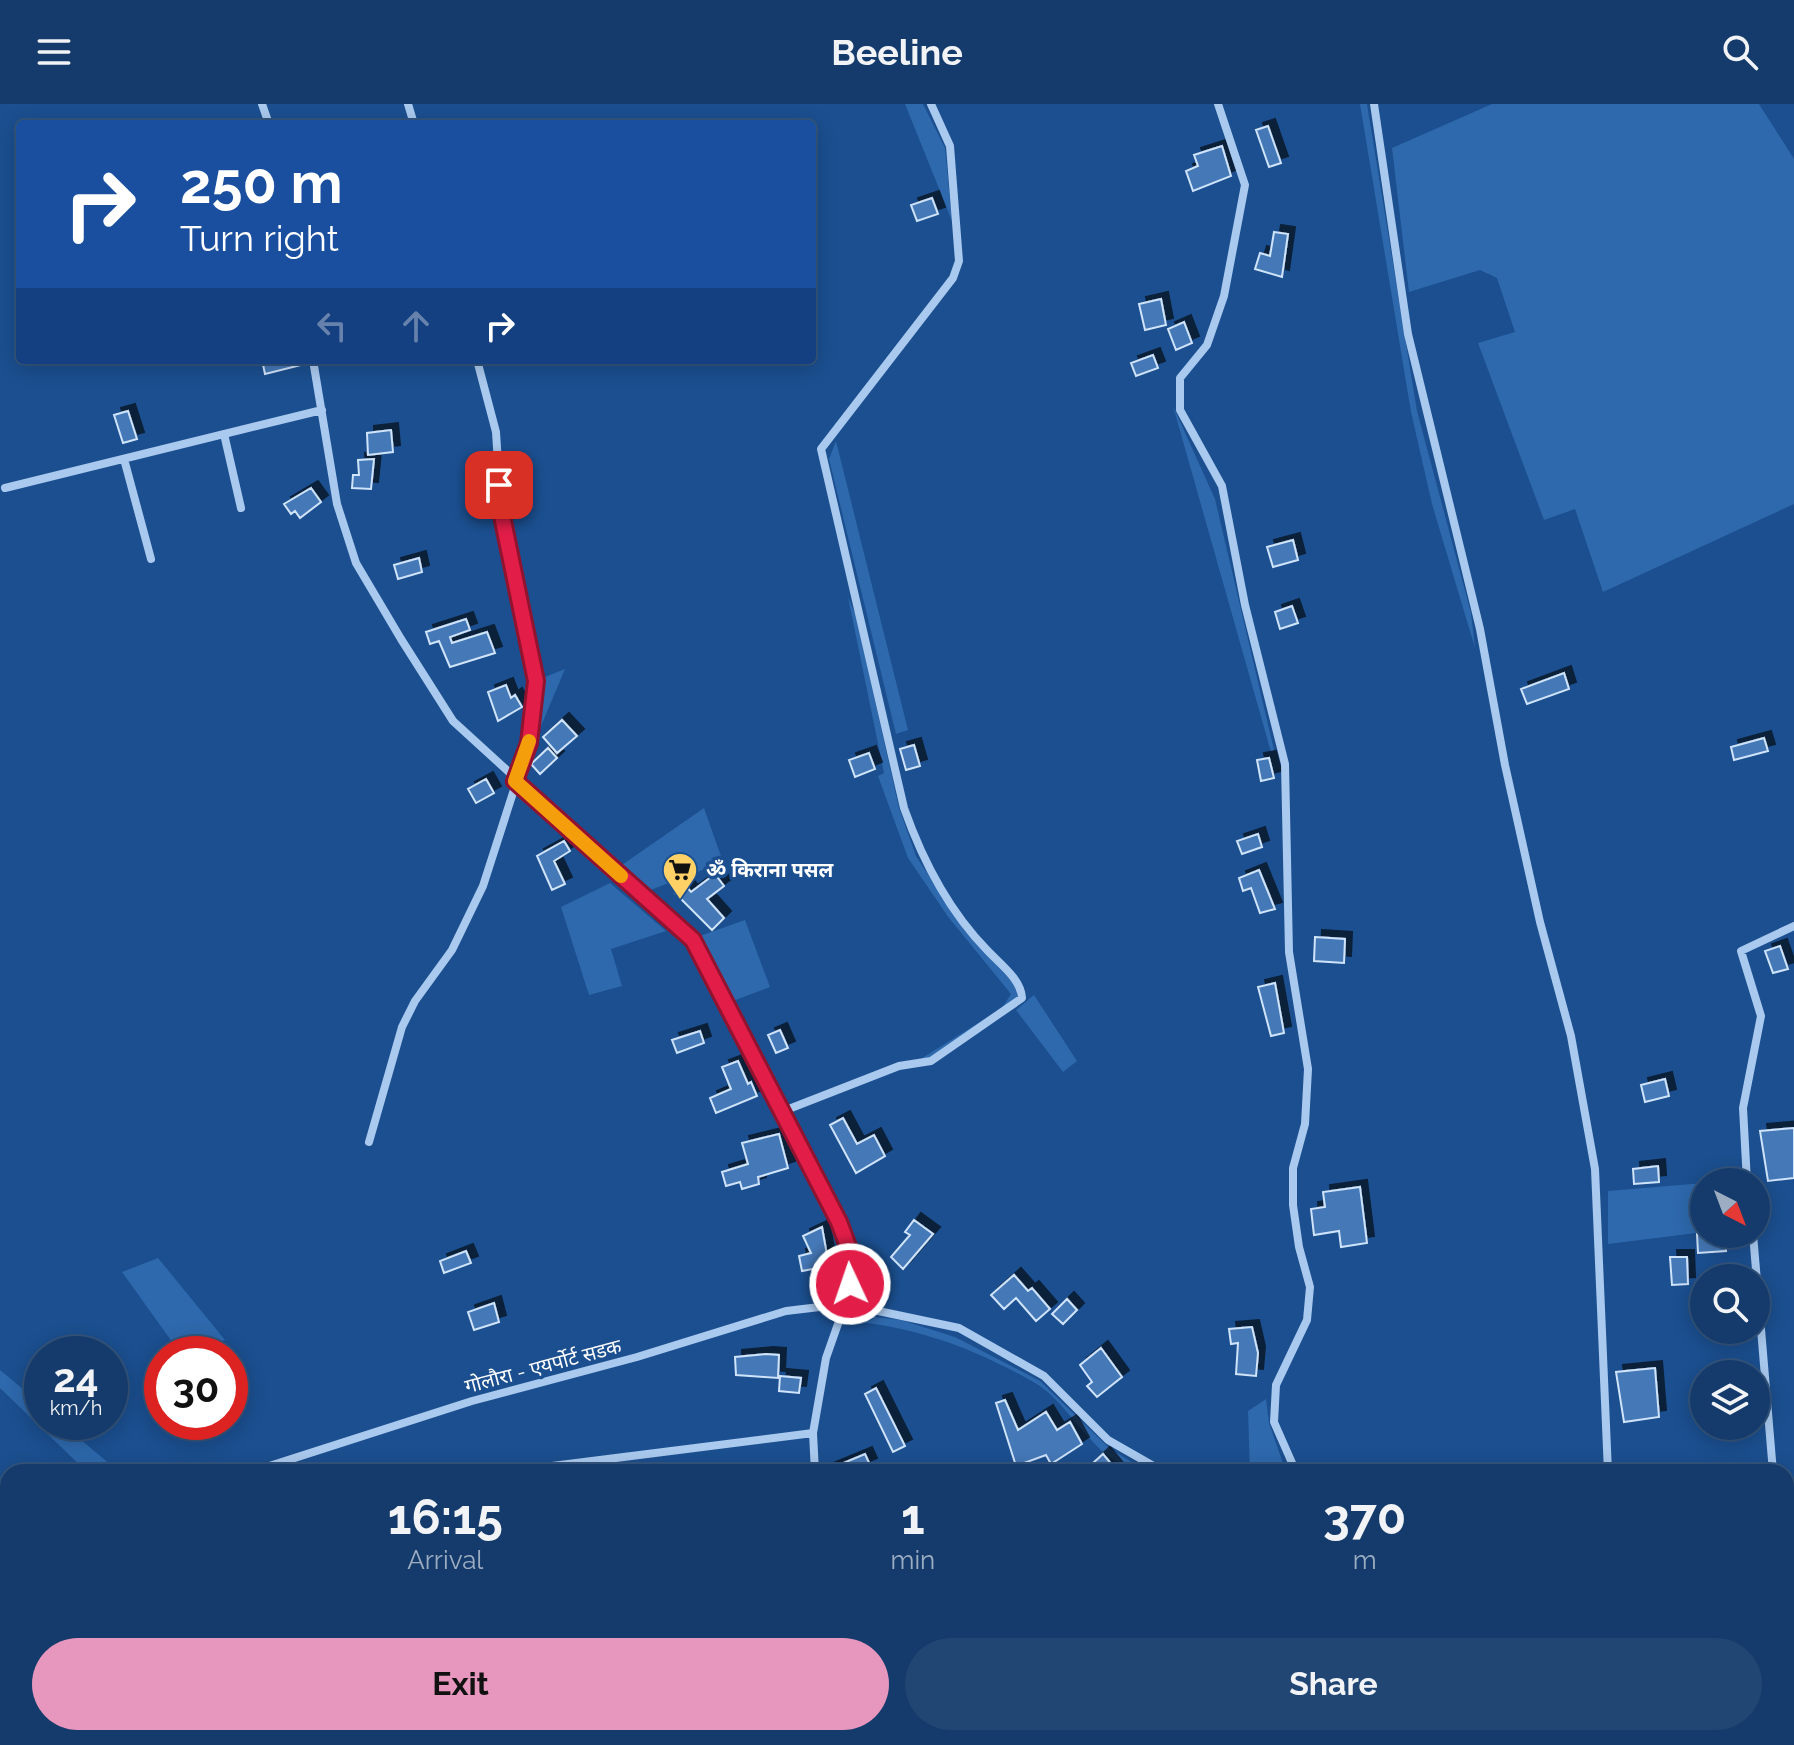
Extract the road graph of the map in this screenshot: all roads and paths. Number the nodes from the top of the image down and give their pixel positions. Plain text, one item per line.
1 (931, 104) edge
2 (1218, 104) edge
3 (1374, 104) edge
4 (314, 364) edge
5 (478, 364) edge
6 (322, 410) junction
7 (224, 434) junction
8 (124, 459) junction
9 (5, 488) dead end
10 (241, 508) dead end
11 (151, 559) dead end
12 (515, 781) junction
13 (1794, 926) edge
14 (781, 1112) junction
15 (369, 1142) dead end
16 (1746, 1168) edge
17 (1754, 1248) edge
18 (845, 1304) junction
19 (813, 1433) junction
20 (276, 1464) edge
21 (568, 1464) edge
22 (815, 1464) edge
23 (1150, 1464) edge
24 (1292, 1464) edge
25 (1608, 1464) edge
26 (1772, 1464) edge

1 - 14 street
2 - 24 street
3 - 25 street
4 - 6 street
5 - 12 street
6 - 7 street
6 - 12 street
7 - 8 street
7 - 10 street
8 - 9 street
8 - 11 street
12 - 14 street
12 - 15 street
13 - 16 street
14 - 18 street
17 - 26 street
18 - 19 street
18 - 20 street, गोलौरा - एयर्पोर्ट सडक
18 - 23 street, गोलौरा - एयर्पोर्ट सडक
19 - 21 street
19 - 22 street

